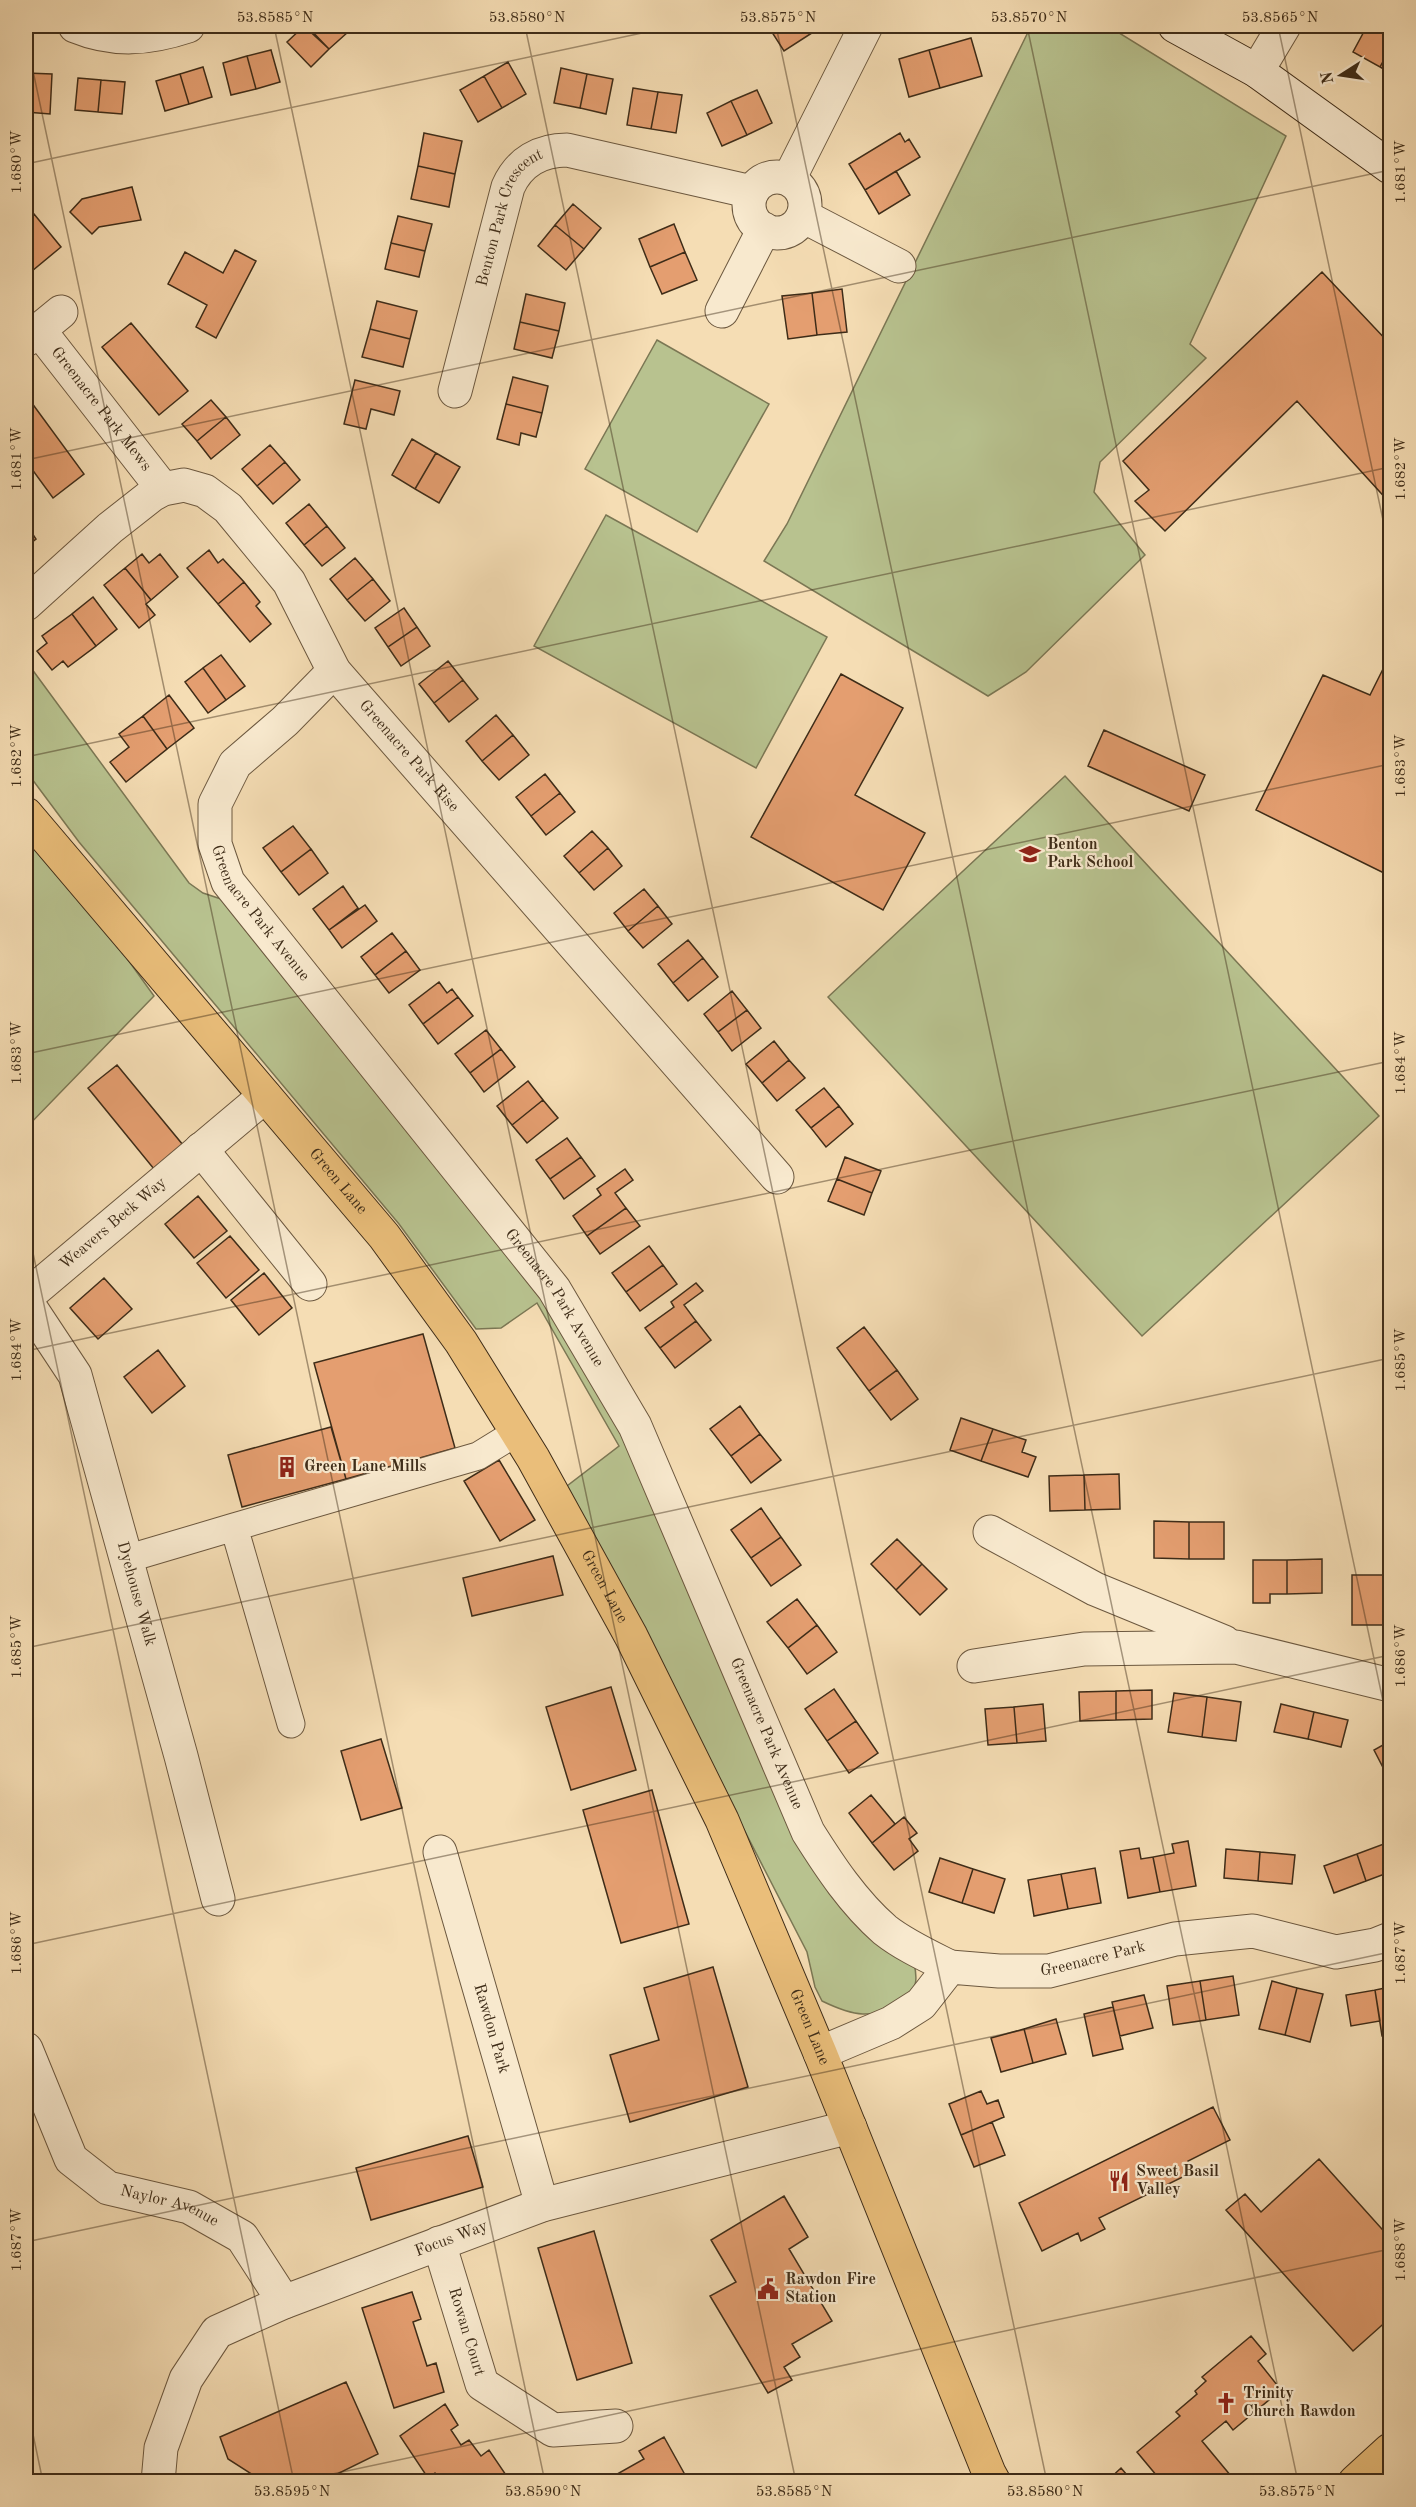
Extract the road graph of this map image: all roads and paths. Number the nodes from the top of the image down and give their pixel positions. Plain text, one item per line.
1 (75, 26) edge
2 (188, 26) edge
3 (866, 26) edge
4 (1175, 26) edge
5 (1284, 26) edge
6 (1257, 71) junction
7 (1390, 167) edge
8 (789, 180) junction
9 (752, 192) junction
10 (803, 216) junction
11 (764, 229) junction
12 (899, 266) dead end
13 (722, 311) dead end
14 (42, 328) edge
15 (454, 391) dead end
16 (164, 489) junction
17 (26, 604) edge
18 (334, 670) junction
19 (26, 814) edge
20 (265, 1096) junction
21 (201, 1149) junction
22 (777, 1177) dead end
23 (310, 1284) dead end
24 (26, 1299) edge
25 (516, 1432) junction
26 (234, 1527) junction
27 (990, 1532) dead end
28 (126, 1559) junction
29 (1236, 1647) junction
30 (974, 1666) dead end
31 (1390, 1685) edge
32 (291, 1724) dead end
33 (440, 1852) dead end
34 (218, 1899) dead end
35 (1390, 1939) edge
36 (950, 1966) junction
37 (26, 2049) edge
38 (820, 2053) junction
39 (850, 2127) junction
40 (542, 2205) junction
41 (439, 2243) junction
42 (284, 2302) junction
43 (616, 2426) dead end
44 (1390, 2450) edge
45 (991, 2479) edge
46 (158, 2481) edge
47 (1355, 2481) edge

1 - 2 street
3 - 8 street
4 - 6 street
5 - 6 street
6 - 7 street
8 - 9 street
8 - 10 street
9 - 11 street
9 - 15 street, Benton Park Crescent
10 - 11 street
10 - 12 street
11 - 13 street
14 - 16 street, Greenacre Park Mews
16 - 17 street
16 - 18 street, Greenacre Park Rise
18 - 22 street, Greenacre Park Rise
18 - 36 street, Greenacre Park Avenue
19 - 20 main road, Green Lane
20 - 21 street, Weavers Beck Way
20 - 25 main road, Green Lane
21 - 23 street
21 - 24 street, Weavers Beck Way
24 - 28 street, Dyehouse Walk
25 - 26 street
25 - 38 main road, Green Lane
26 - 28 street
26 - 32 street
27 - 29 street
28 - 34 street, Dyehouse Walk
29 - 30 street
29 - 31 street
33 - 40 street, Rawdon Park
35 - 36 street, Greenacre Park
36 - 38 street
37 - 42 street, Naylor Avenue
38 - 39 main road, Green Lane
39 - 40 street, Focus Way
39 - 45 main road, Green Lane
40 - 41 street, Focus Way
41 - 42 street, Focus Way
41 - 43 street, Rowan Court
42 - 46 street, Focus Way
44 - 47 main road

